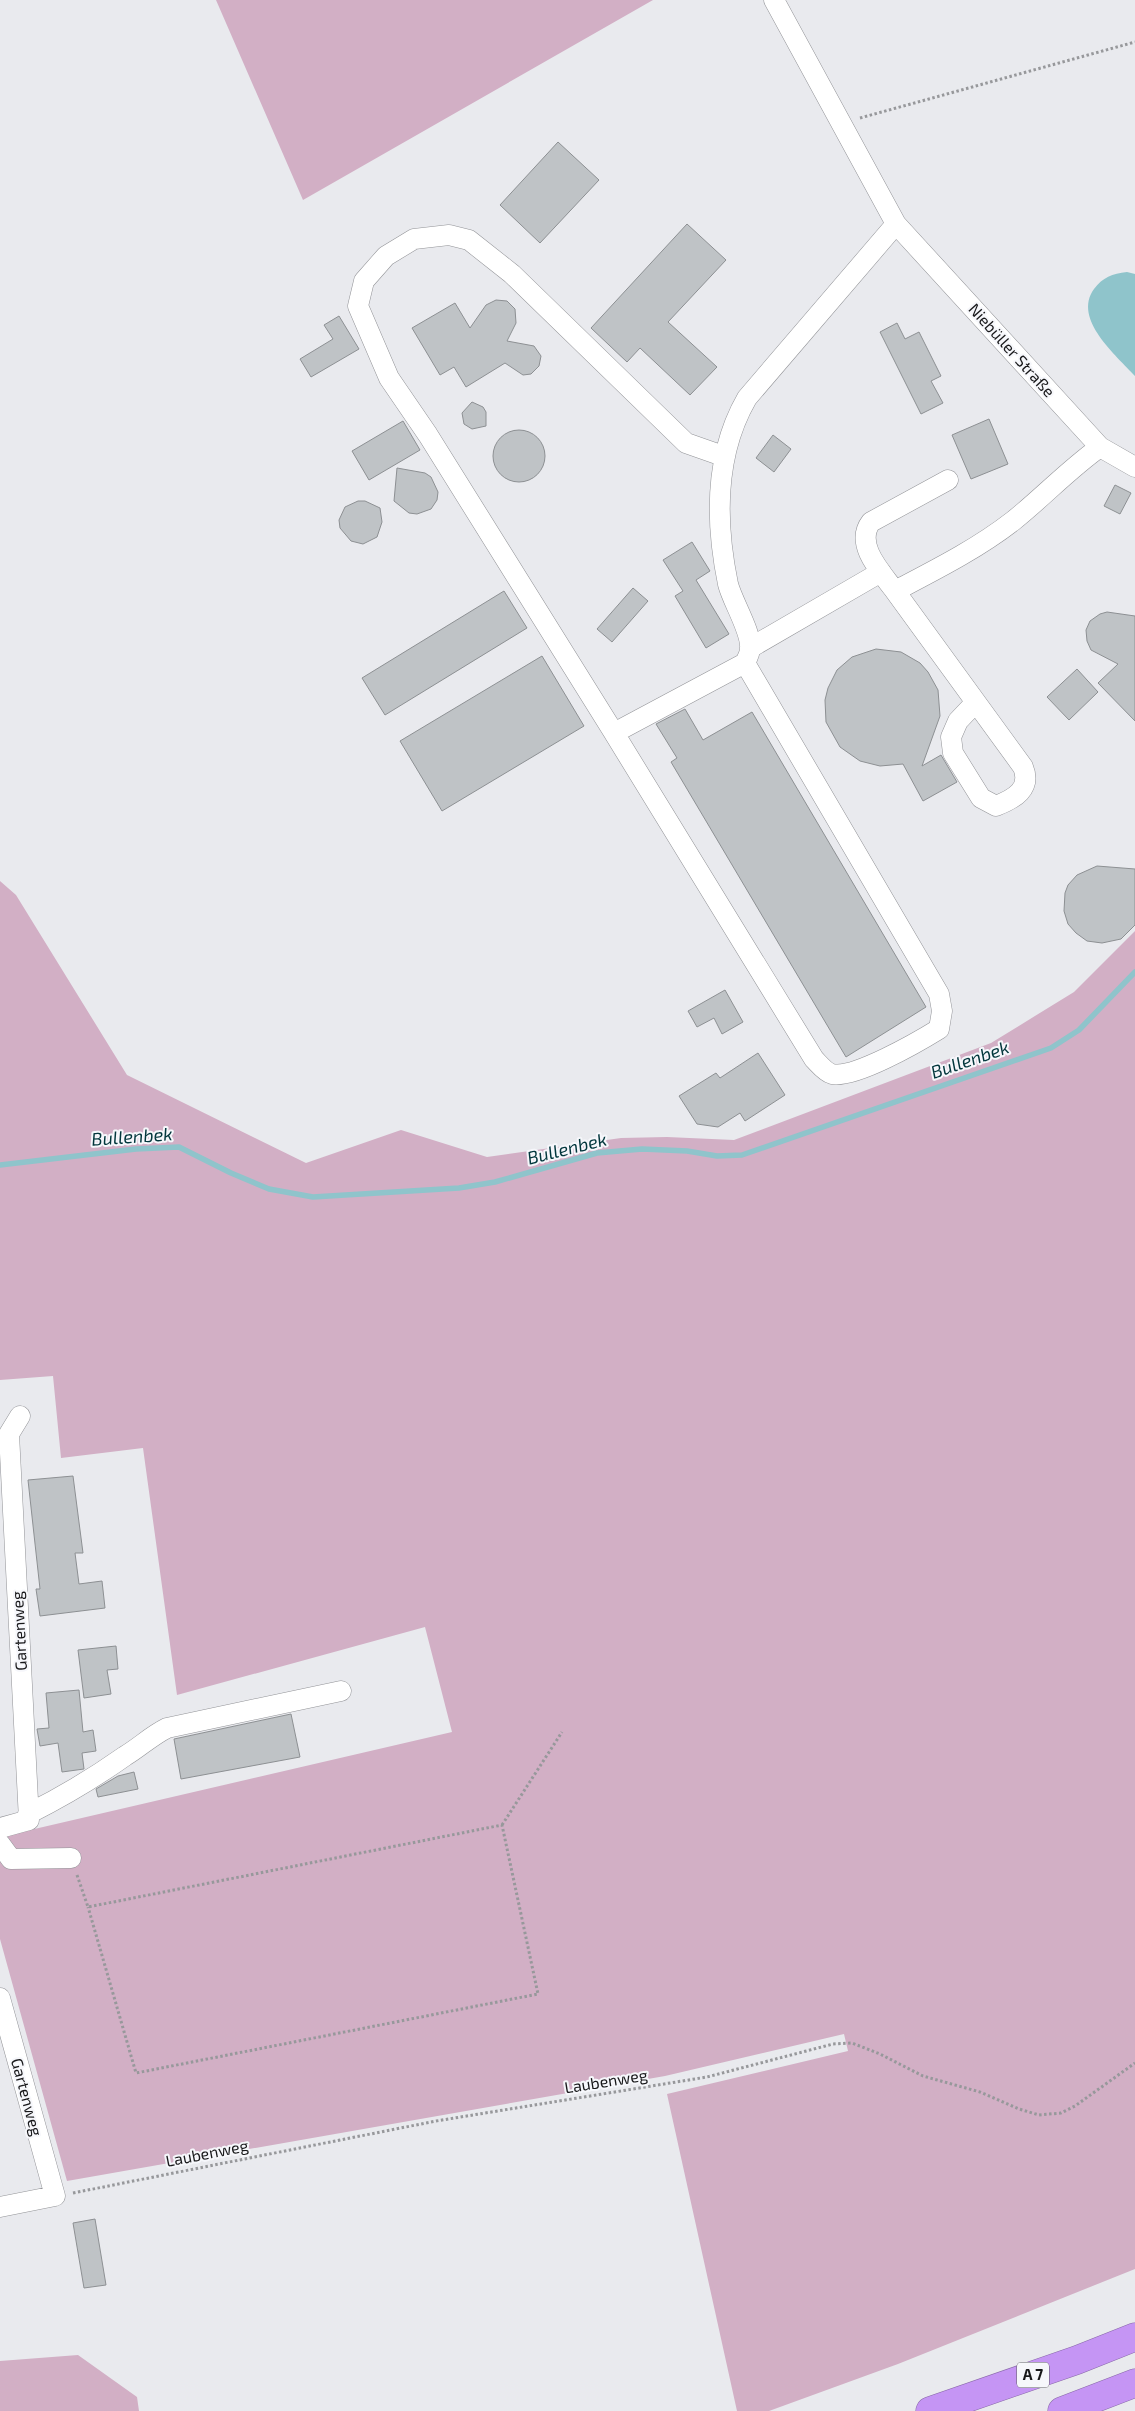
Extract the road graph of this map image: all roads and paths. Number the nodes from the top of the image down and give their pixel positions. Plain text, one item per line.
1 (774, 0) edge
2 (1135, 42) edge
3 (840, 123) junction
4 (896, 224) junction
5 (1100, 447) junction
6 (723, 456) junction
7 (1135, 466) edge
8 (948, 480) dead end
9 (881, 572) junction
10 (895, 591) junction
11 (748, 656) junction
12 (976, 702) junction
13 (614, 734) junction
14 (20, 1416) dead end
15 (341, 1691) dead end
16 (562, 1732) dead end
17 (28, 1814) junction
18 (502, 1825) junction
19 (0, 1828) edge
20 (0, 1844) edge
21 (71, 1858) joint
22 (88, 1907) junction
23 (0, 1998) edge
24 (1135, 2063) edge
25 (55, 2196) junction
26 (0, 2207) edge
27 (1135, 2338) edge
28 (1135, 2384) edge
29 (930, 2411) edge
30 (1062, 2411) edge

1 - 3 street, Niebüller Straße
2 - 3 path
3 - 4 street, Niebüller Straße
4 - 5 street, Niebüller Straße
4 - 6 street
5 - 7 street, Niebüller Straße
5 - 10 street
6 - 11 street
6 - 13 street
8 - 9 street
9 - 10 street
9 - 11 street
10 - 12 street
11 - 13 street
11 - 13 street
12 - 12 street
14 - 17 street, Gartenweg
15 - 17 street
16 - 18 path
17 - 19 street
18 - 22 path
18 - 22 path
20 - 21 street
21 - 22 path
23 - 25 street, Gartenweg
24 - 25 path, Laubenweg
25 - 26 street
27 - 29 highway, A 7
28 - 30 highway

